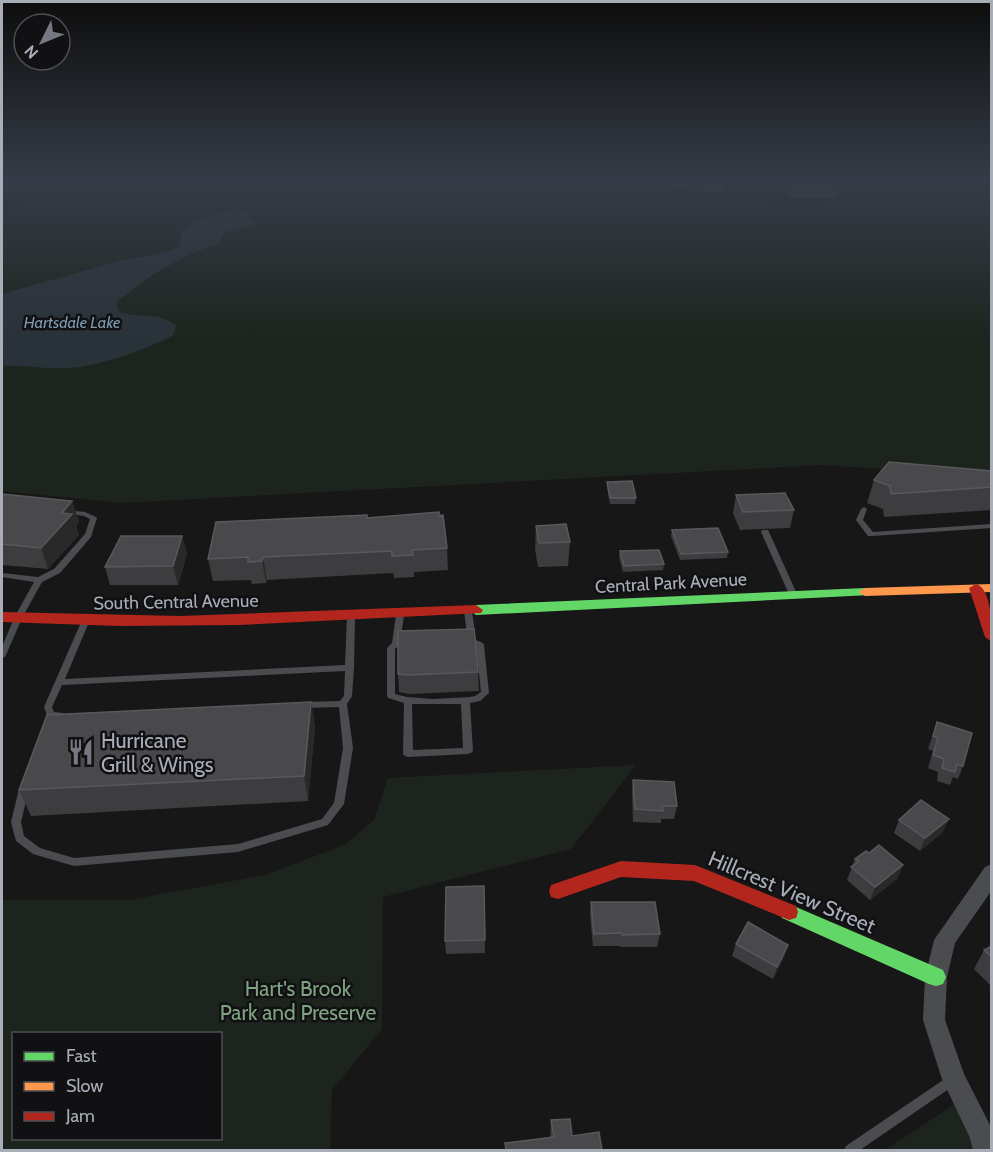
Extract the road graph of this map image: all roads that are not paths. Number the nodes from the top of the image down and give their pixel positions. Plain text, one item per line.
1 (864, 508) dead end
2 (61, 512) edge
3 (992, 526) edge
4 (765, 532) dead end
5 (2, 575) edge
6 (39, 580) junction
7 (976, 588) junction
8 (992, 588) edge
9 (794, 596) junction
10 (468, 610) junction
11 (352, 615) junction
12 (400, 615) junction
13 (2, 617) edge
14 (18, 618) junction
15 (85, 621) junction
16 (992, 637) edge
17 (472, 641) junction
18 (461, 642) edge
19 (396, 644) junction
20 (407, 644) edge
21 (2, 655) edge
22 (350, 669) junction
23 (59, 682) junction
24 (465, 700) junction
25 (408, 702) junction
26 (343, 704) junction
27 (296, 706) edge
28 (74, 715) edge
29 (51, 716) junction
30 (47, 726) edge
31 (26, 778) edge
32 (992, 873) edge
33 (558, 891) dead end
34 (936, 977) junction
35 (954, 1079) junction
36 (850, 1150) edge
37 (985, 1150) edge

1 - 3 lane
2 - 6 lane
4 - 9 lane
5 - 6 lane
6 - 14 lane
7 - 8 main road, Central Park Avenue
7 - 9 main road, Central Park Avenue
7 - 16 main road
9 - 10 main road, Central Park Avenue
10 - 12 main road, Central Park Avenue
10 - 17 lane
11 - 12 main road, Central Park Avenue
11 - 15 main road, South Central Avenue
11 - 22 lane
12 - 19 lane
13 - 14 main road, South Central Avenue
14 - 15 main road, South Central Avenue
14 - 21 lane
15 - 23 lane
17 - 18 lane
17 - 24 lane
19 - 20 lane
19 - 25 lane
22 - 23 lane
22 - 26 lane
23 - 29 lane
24 - 25 lane
24 - 25 lane
26 - 27 lane
26 - 31 lane
28 - 29 lane
29 - 30 lane
32 - 34 street
33 - 34 main road, Hillcrest View Street
34 - 35 street
35 - 36 lane
35 - 37 street

